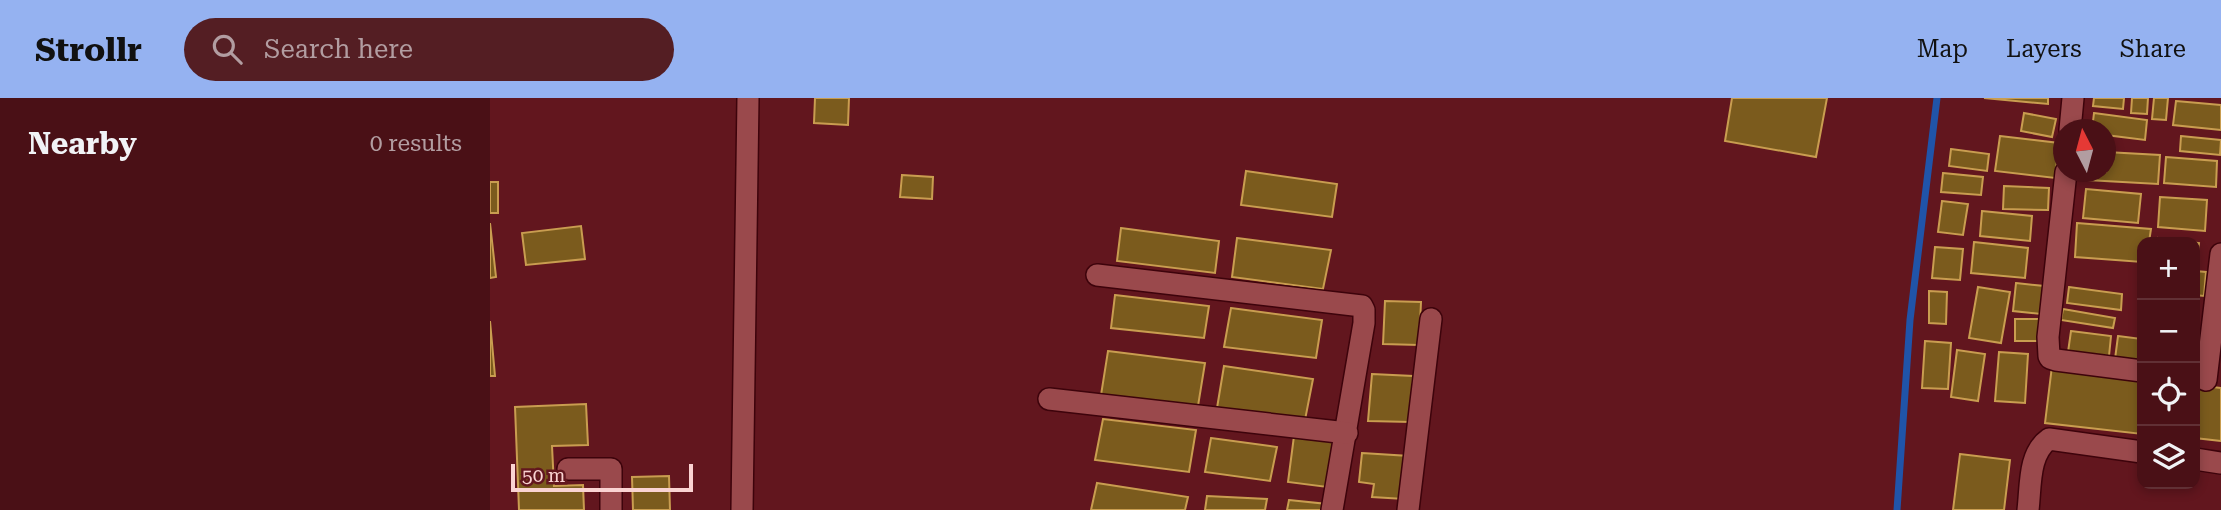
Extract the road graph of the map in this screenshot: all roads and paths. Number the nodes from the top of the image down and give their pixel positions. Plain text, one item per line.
1 (748, 98) edge
2 (2073, 98) edge
3 (2071, 119) edge
4 (2065, 182) edge
5 (2221, 254) edge
6 (1097, 275) dead end
7 (1431, 319) dead end
8 (2137, 371) edge
9 (2207, 380) edge
10 (1049, 399) dead end
11 (1347, 433) junction
12 (2137, 451) edge
13 (2200, 460) edge
14 (2221, 463) edge
15 (568, 469) dead end
16 (611, 510) edge
17 (743, 510) edge
18 (1332, 510) edge
19 (1408, 510) edge
20 (2028, 510) edge

1 - 17 street
2 - 3 street
4 - 8 street
5 - 9 street
6 - 11 street
7 - 19 street
10 - 11 street
11 - 18 street
12 - 20 street
13 - 14 street
15 - 16 street

